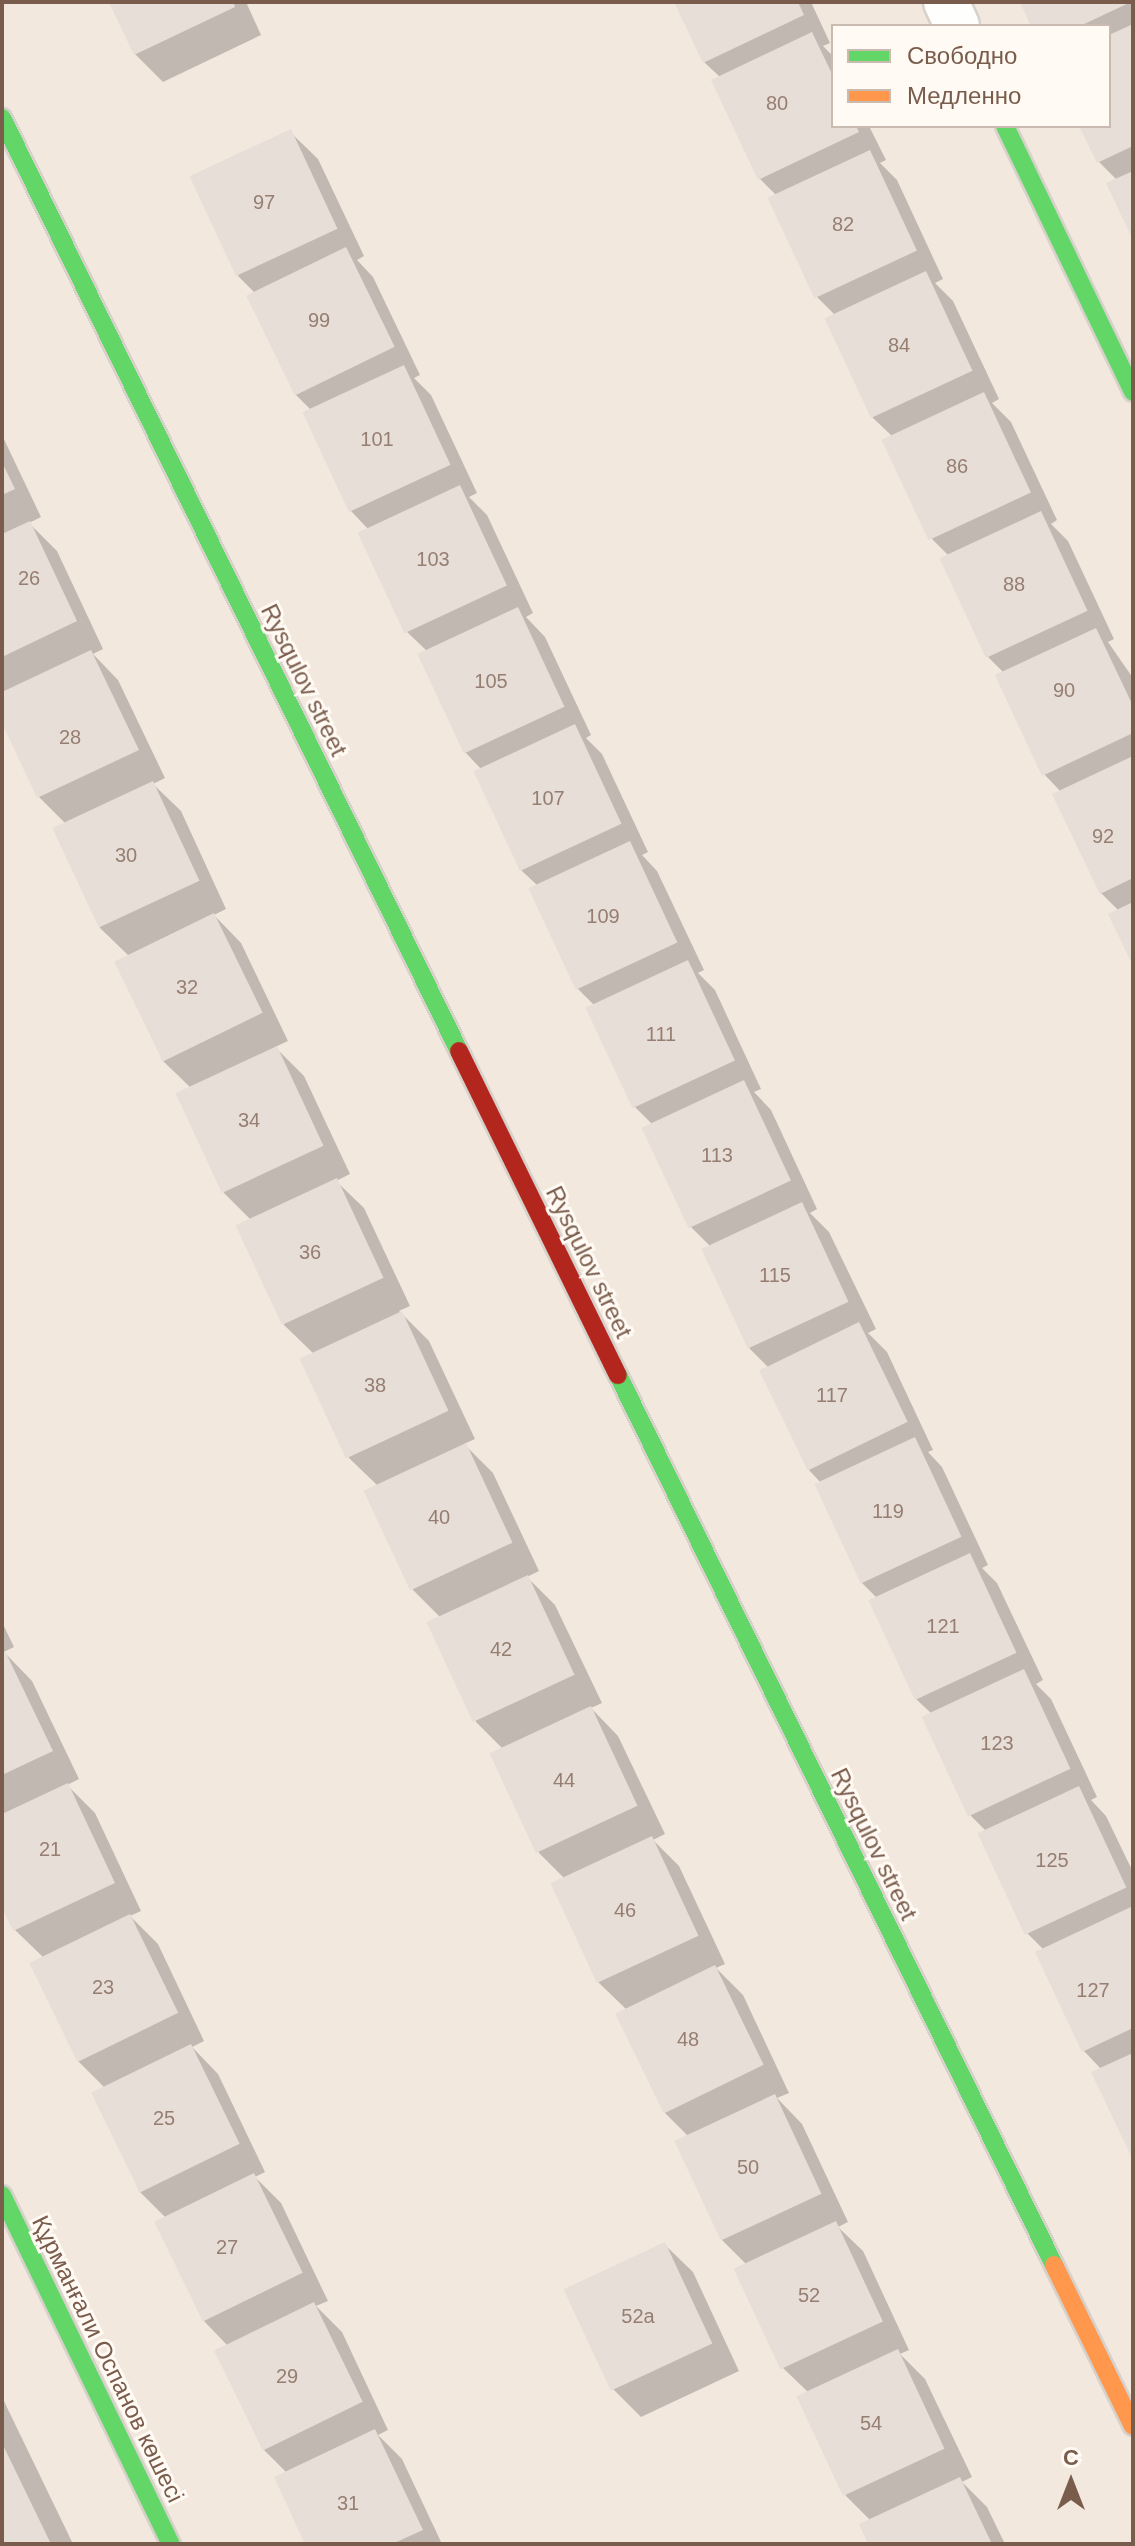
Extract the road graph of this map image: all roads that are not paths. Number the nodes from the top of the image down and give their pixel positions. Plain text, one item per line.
1 (946, 2) edge
2 (956, 24) edge
3 (2, 118) edge
4 (1006, 128) edge
5 (1133, 392) edge
6 (2, 2195) edge
7 (1133, 2426) edge
8 (171, 2544) edge

1 - 2 street
3 - 7 street, Rysqulov street
4 - 5 street
6 - 8 street, Құрманғали Оспанов көшесі

